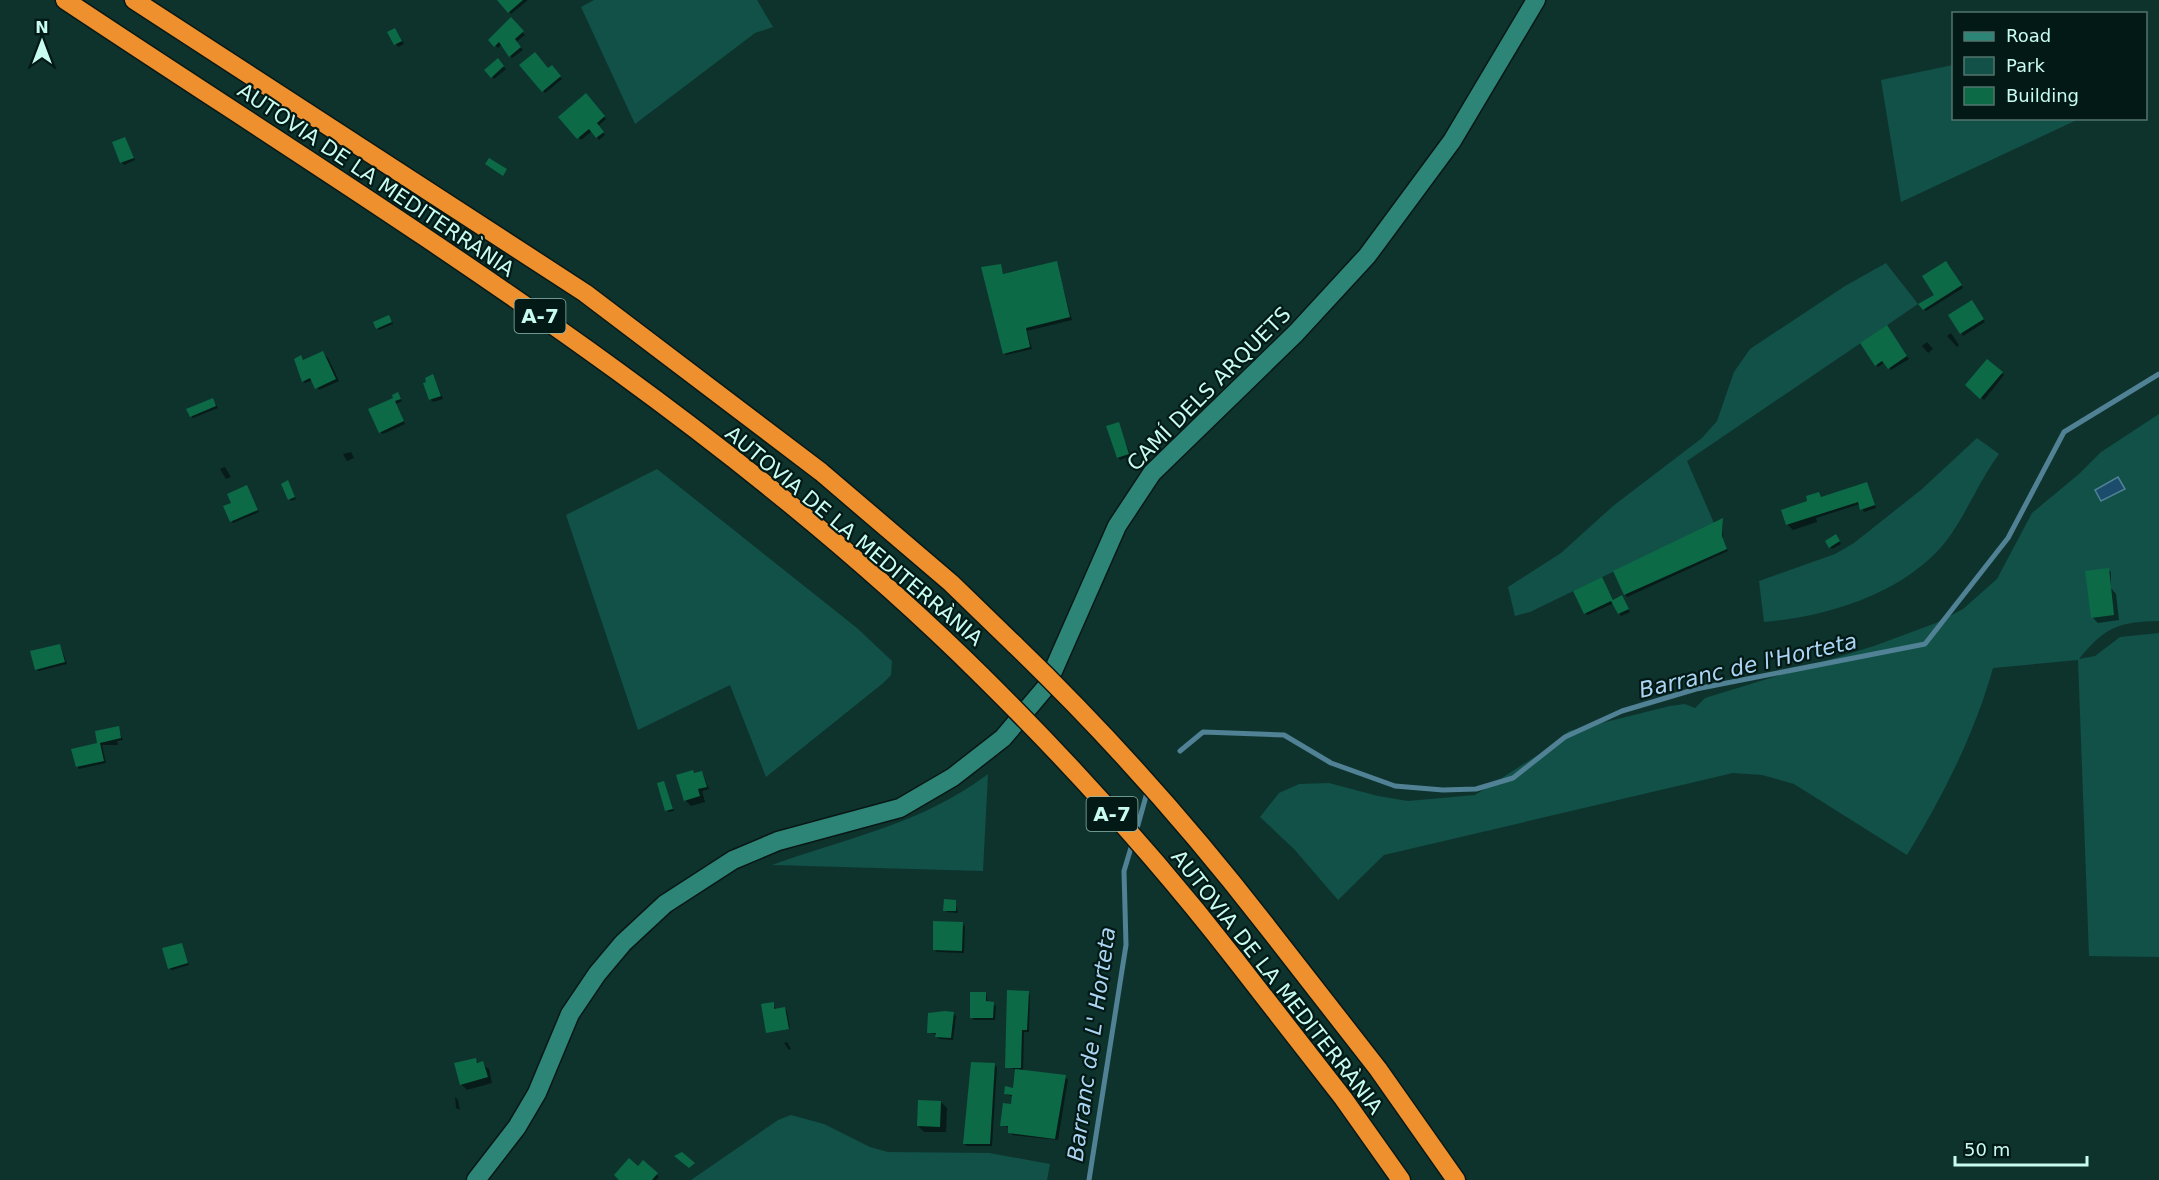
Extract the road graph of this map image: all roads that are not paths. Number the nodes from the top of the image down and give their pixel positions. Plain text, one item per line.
1 (65, 0) edge
2 (134, 0) edge
3 (1536, 0) edge
4 (476, 1180) edge
5 (1401, 1180) edge
6 (1456, 1180) edge

1 - 5 highway, AUTOVIA DE LA MEDITERRÀNIA / A-7, bridge
2 - 6 highway, AUTOVIA DE LA MEDITERRÀNIA / A-7, bridge
3 - 4 street, CAMÍ DELS ARQUETS

